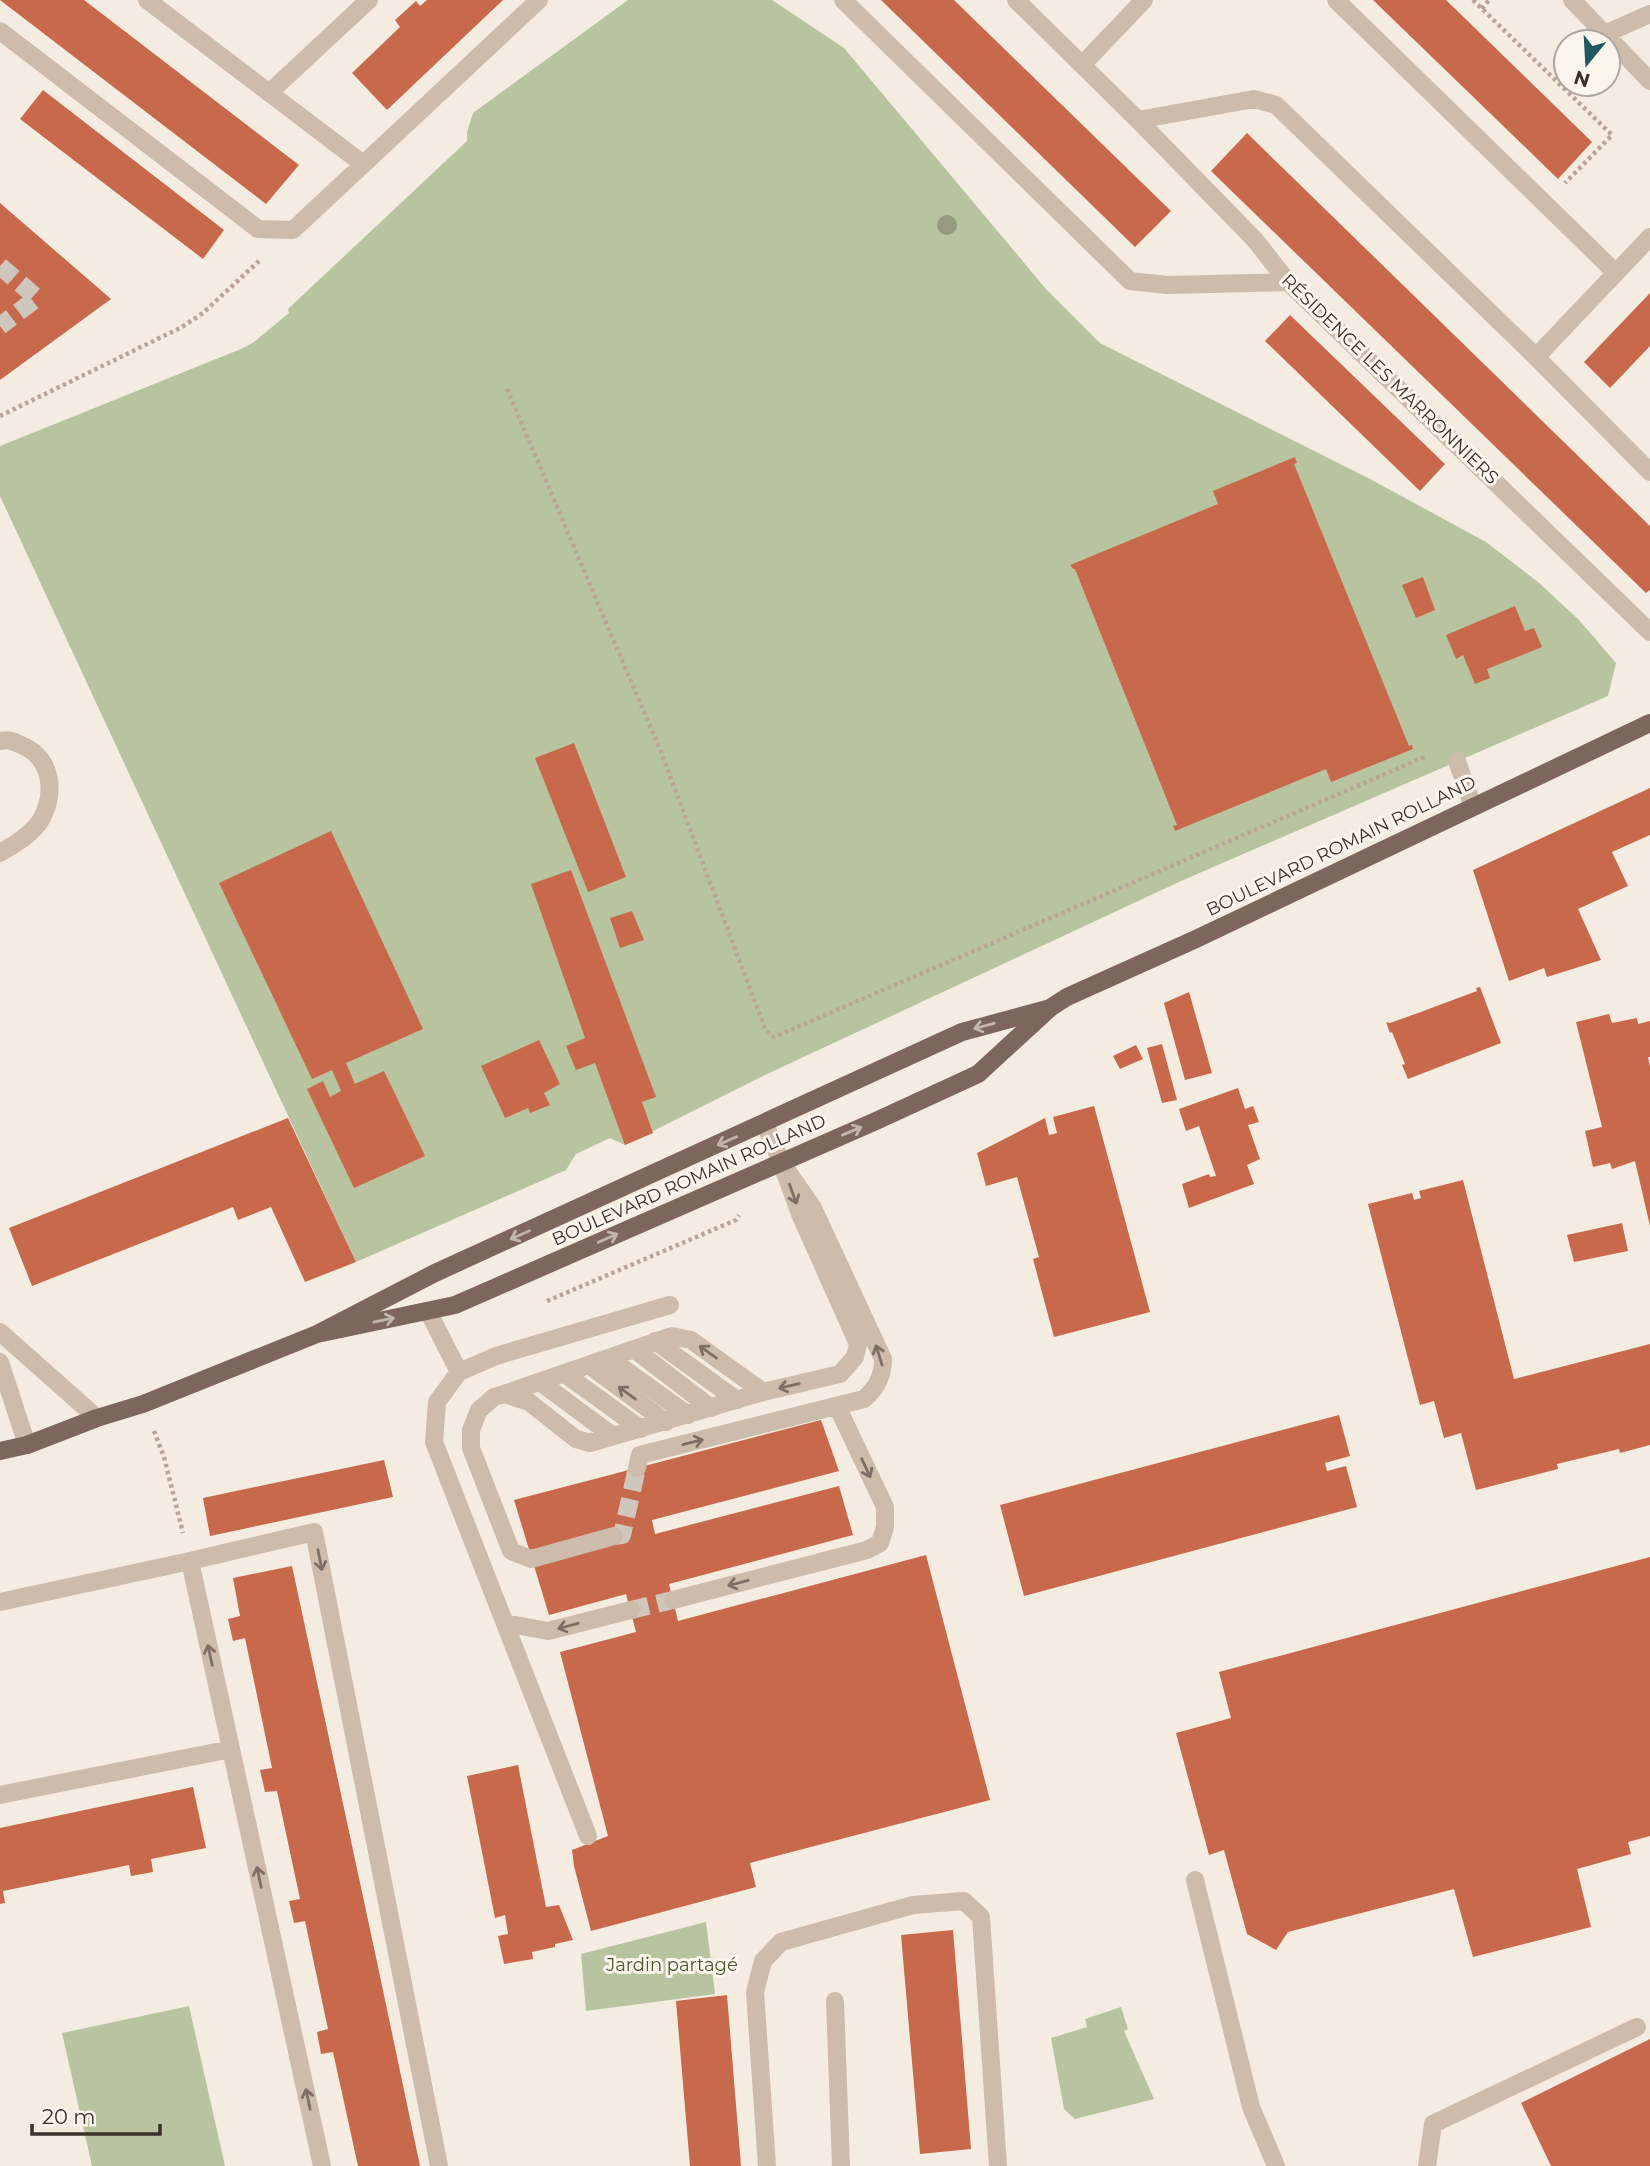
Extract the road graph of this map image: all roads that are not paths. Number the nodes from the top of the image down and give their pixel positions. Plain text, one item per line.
1 (147, 0) edge
2 (369, 0) edge
3 (539, 0) edge
4 (843, 0) edge
5 (1016, 0) edge
6 (1144, 0) edge
7 (1336, 0) edge
8 (1572, 0) edge
9 (1650, 14) edge
10 (1602, 28) edge
11 (1618, 28) edge
12 (0, 31) edge
13 (1622, 50) edge
14 (1083, 64) junction
15 (1650, 81) edge
16 (269, 93) junction
17 (1138, 120) junction
18 (363, 164) junction
19 (1650, 237) edge
20 (1615, 272) junction
21 (1288, 282) junction
22 (1536, 357) junction
23 (1650, 472) edge
24 (1650, 632) edge
25 (1650, 723) edge
26 (0, 740) edge
27 (1458, 761) road end
28 (1472, 807) junction
29 (0, 853) edge
30 (1050, 1009) junction
31 (765, 1124) junction
32 (781, 1162) junction
33 (670, 1305) dead end
34 (428, 1311) junction
35 (0, 1332) edge
36 (317, 1334) junction
37 (655, 1341) junction
38 (634, 1349) junction
39 (609, 1358) junction
40 (0, 1363) edge
41 (589, 1365) junction
42 (458, 1372) junction
43 (565, 1374) junction
44 (540, 1382) junction
45 (763, 1392) junction
46 (504, 1394) junction
47 (737, 1400) junction
48 (837, 1406) junction
49 (711, 1408) junction
50 (688, 1415) junction
51 (97, 1418) junction
52 (666, 1422) junction
53 (641, 1429) junction
54 (613, 1436) junction
55 (27, 1445) junction
56 (0, 1451) edge
57 (0, 1460) edge
58 (638, 1468) tunnel mouth
59 (614, 1536) dead end
60 (190, 1561) junction
61 (673, 1600) tunnel mouth
62 (0, 1602) edge
63 (631, 1610) tunnel mouth
64 (505, 1623) junction
65 (231, 1749) junction
66 (0, 1795) edge
67 (588, 1836) dead end
68 (1195, 1881) dead end
69 (835, 2001) dead end
70 (1637, 2027) dead end
71 (322, 2166) edge
72 (439, 2166) edge
73 (767, 2166) edge
74 (841, 2166) edge
75 (998, 2166) edge
76 (1276, 2166) edge
77 (1427, 2166) edge

1 - 16 street
2 - 16 street
3 - 18 street
4 - 21 street
5 - 14 street, RÉSIDENCE LES MARRONNIERS
6 - 14 street
7 - 20 street
8 - 10 street
9 - 11 street
12 - 18 street
13 - 15 street
14 - 17 street, RÉSIDENCE LES MARRONNIERS
16 - 18 street
17 - 21 street, RÉSIDENCE LES MARRONNIERS
17 - 22 street
19 - 20 street
20 - 22 street
21 - 24 street, RÉSIDENCE LES MARRONNIERS
22 - 23 street
25 - 28 main road, BOULEVARD ROMAIN ROLLAND
26 - 29 street
27 - 28 street
28 - 30 main road, BOULEVARD ROMAIN ROLLAND
30 -> 31 main road, BOULEVARD ROMAIN ROLLAND
32 -> 30 main road, BOULEVARD ROMAIN ROLLAND
31 - 32 street
31 -> 36 main road, BOULEVARD ROMAIN ROLLAND
34 -> 32 main road, BOULEVARD ROMAIN ROLLAND
32 -> 45 street
48 -> 32 street
33 - 42 street
36 -> 34 main road, BOULEVARD ROMAIN ROLLAND
34 - 42 street
35 - 51 street
36 - 51 main road, BOULEVARD ROMAIN ROLLAND
37 - 38 street
45 -> 37 street
37 - 47 street
38 - 39 street
38 - 49 street
39 - 41 street
39 - 50 street
40 - 55 street
41 - 43 street
52 -> 41 street
42 - 64 street
43 - 44 street
43 - 53 street
44 - 46 street
44 - 54 street
45 - 47 street
46 - 54 street
46 - 59 street
47 - 49 street
58 -> 48 street
48 -> 61 street
49 - 50 street
50 - 52 street
51 - 55 main road, BOULEVARD ROMAIN ROLLAND
52 - 53 street
53 - 54 street
55 - 56 main road, BOULEVARD ROMAIN ROLLAND
55 - 57 main road, BOULEVARD ROMAIN ROLLAND
60 - 62 street
65 -> 60 street
60 -> 72 street
63 -> 64 street
64 - 67 street
65 - 66 street
71 -> 65 street
68 - 76 street
69 - 74 street
70 - 77 street
73 - 75 street

